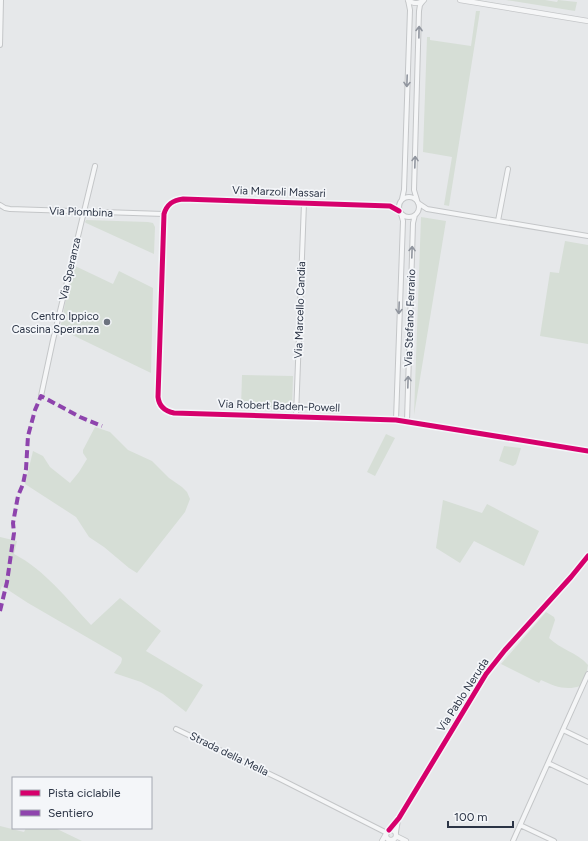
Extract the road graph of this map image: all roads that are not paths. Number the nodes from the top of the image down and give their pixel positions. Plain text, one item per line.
1 (1, 0) edge
2 (408, 0) edge
3 (423, 0) edge
4 (460, 0) edge
5 (588, 21) edge
6 (0, 45) edge
7 (95, 166) dead end
8 (508, 169) dead end
9 (402, 200) junction
10 (418, 202) junction
11 (304, 203) junction
12 (0, 205) edge
13 (390, 206) junction
14 (427, 209) junction
15 (84, 212) junction
16 (400, 212) junction
17 (164, 214) junction
18 (416, 214) junction
19 (498, 221) junction
20 (588, 236) edge
21 (40, 396) dead end
22 (296, 416) junction
23 (396, 420) junction
24 (407, 421) junction
25 (588, 451) edge
26 (588, 556) edge
27 (588, 674) edge
28 (176, 729) dead end
29 (563, 730) junction
30 (588, 742) edge
31 (548, 763) junction
32 (588, 782) edge
33 (399, 818) junction
34 (520, 825) junction
35 (387, 832) junction
36 (393, 838) edge
37 (382, 841) edge
38 (405, 841) edge
39 (513, 841) edge
40 (554, 841) edge

1 - 6 street
2 - 3 street
2 -> 9 street
10 -> 3 street
4 - 5 street
7 - 15 street, Via Speranza
8 - 19 street
9 - 10 street
9 - 13 street, Via Marzoli Massari
9 - 16 street
10 - 14 street
10 - 18 street
11 - 13 street, Via Marzoli Massari
11 - 17 street, Via Marzoli Massari
11 - 22 street, Via Marcello Candia
12 - 15 street, Via Piombina
13 - 16 street, Via Marzoli Massari
14 - 18 street
14 - 19 street
15 - 17 street, Via Piombina
15 - 21 street, Via Speranza
16 - 18 street
16 -> 23 street, Via Stefano Ferrario
17 - 22 street, Via Robert Baden-Powell
24 -> 18 street, Via Stefano Ferrario
19 - 20 street
22 - 23 street, Via Robert Baden-Powell
23 - 24 street, Via Robert Baden-Powell
24 - 25 street, Via Robert Baden-Powell
26 - 33 street, Via Pablo Neruda
27 - 29 street
28 - 35 street, Strada della Mella
29 - 30 street
29 - 31 street
31 - 32 street
31 - 34 street
33 - 35 street, Via Pablo Neruda
33 - 36 street, Via Pablo Neruda
34 - 39 street
34 - 40 street
35 - 36 street
35 - 36 street
35 - 37 street
36 - 38 street

